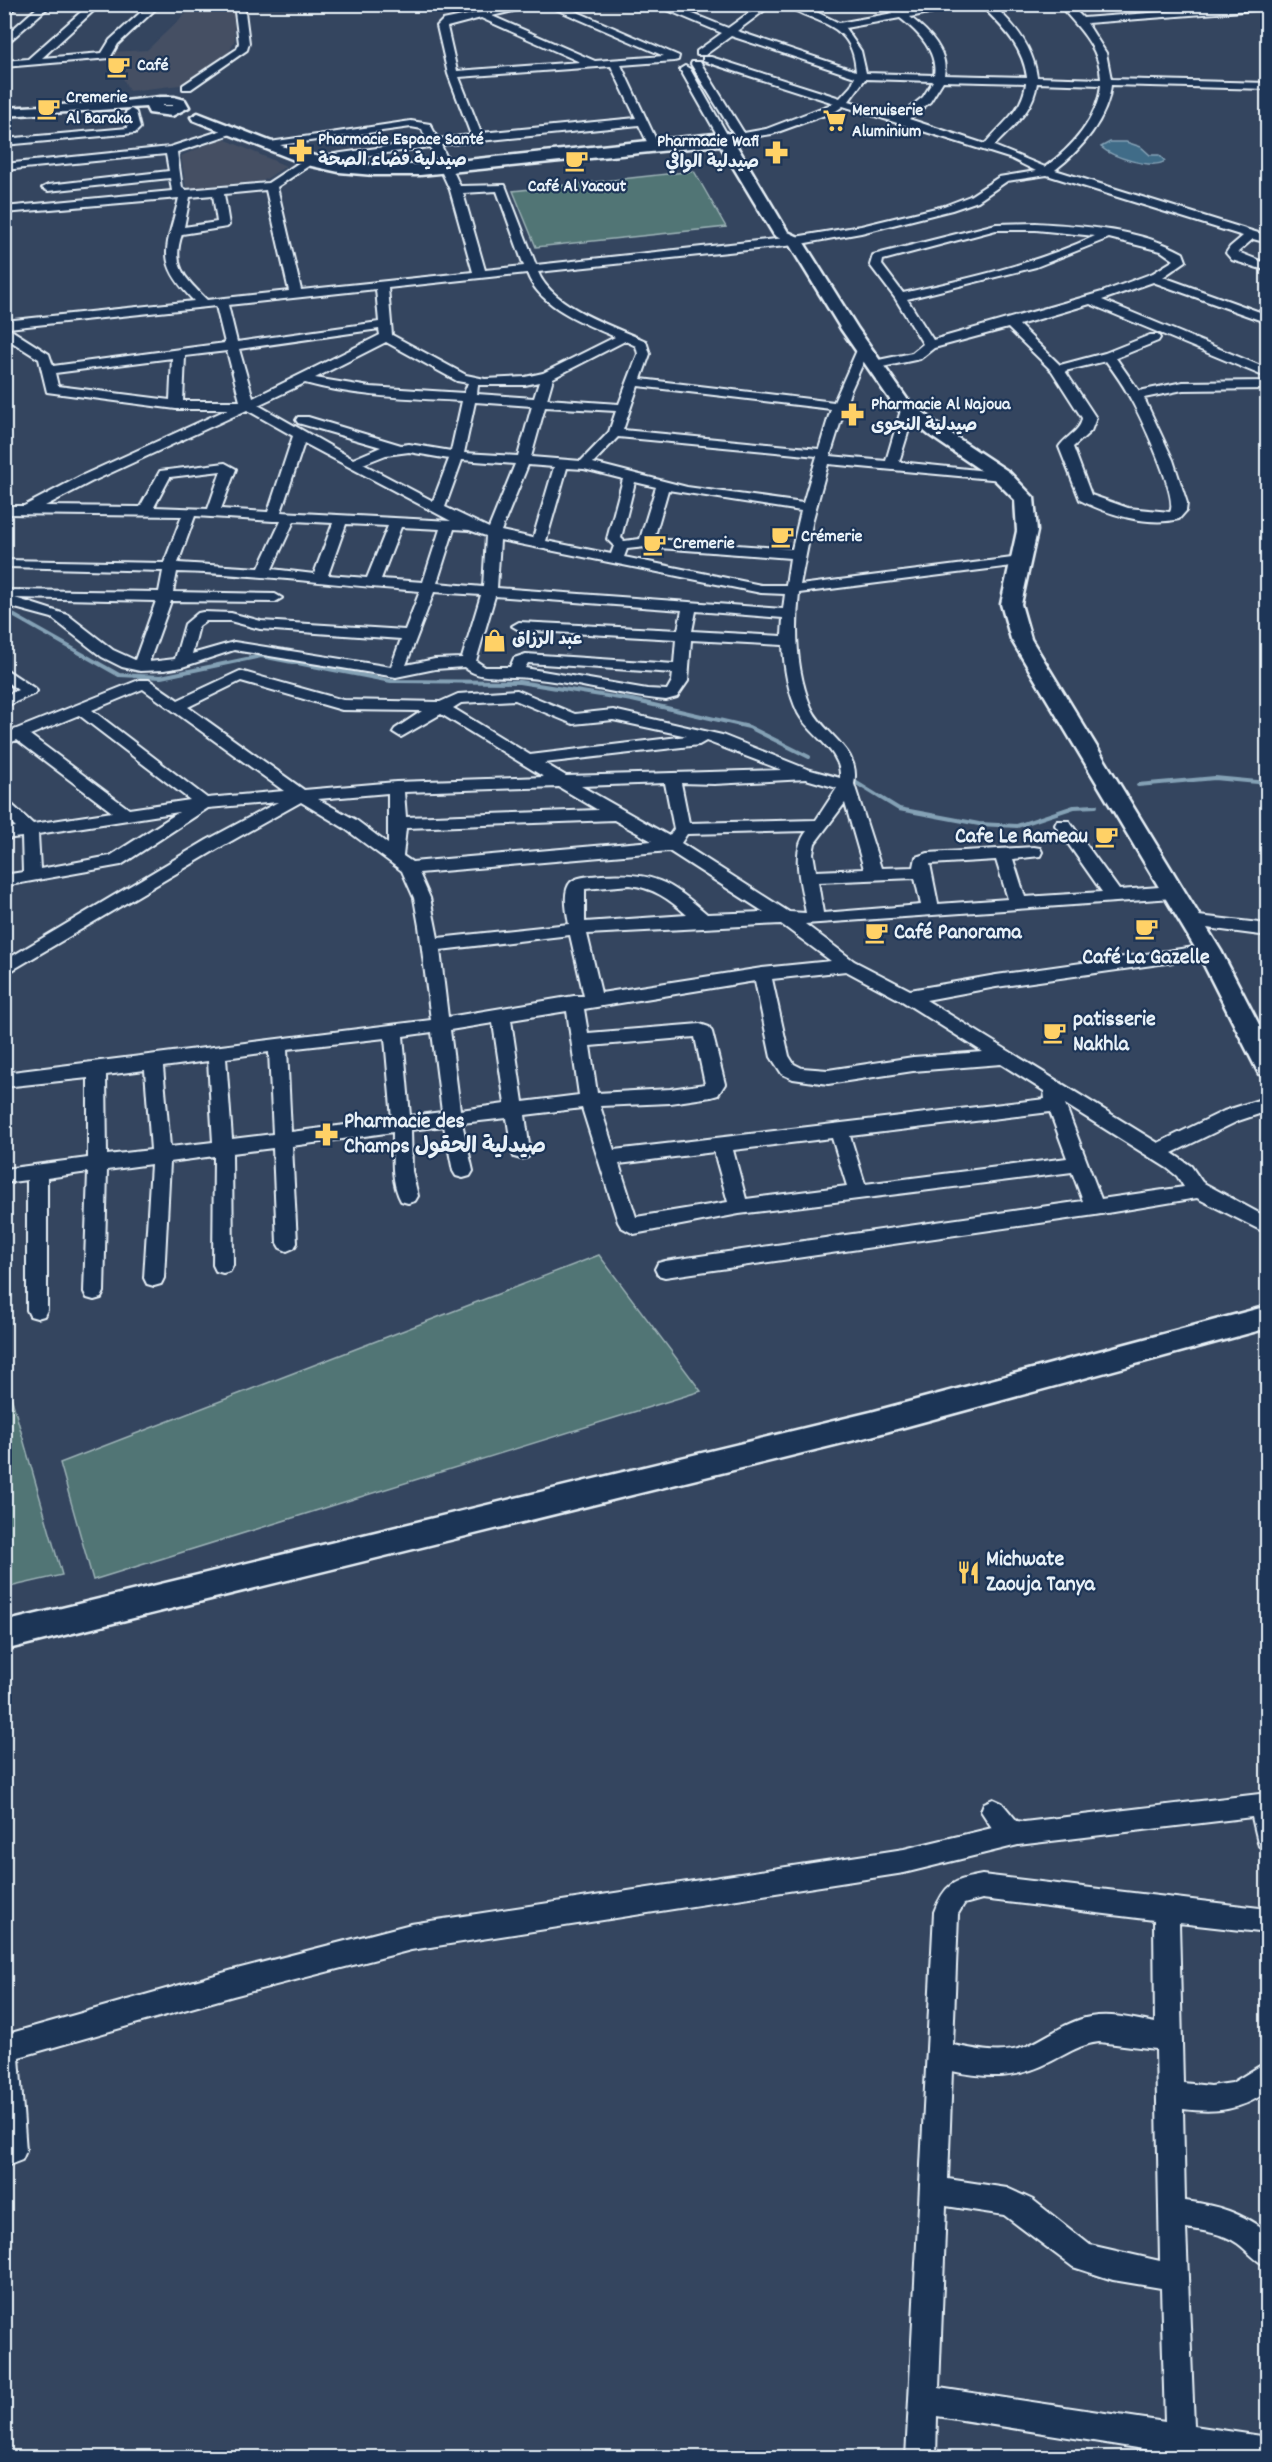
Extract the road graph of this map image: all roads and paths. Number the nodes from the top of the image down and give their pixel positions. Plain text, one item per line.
1 (15, 4) edge
2 (47, 4) edge
3 (96, 4) edge
4 (156, 4) edge
5 (238, 4) edge
6 (538, 4) edge
7 (549, 4) edge
8 (572, 4) edge
9 (658, 4) edge
10 (768, 4) edge
11 (789, 4) edge
12 (884, 4) edge
13 (966, 4) edge
14 (985, 4) edge
15 (1063, 4) edge
16 (1268, 6) edge
17 (4, 14) edge
18 (903, 15) junction
19 (484, 16) junction
20 (1080, 21) junction
21 (837, 26) junction
22 (729, 32) junction
23 (4, 43) edge
24 (690, 58) junction
25 (31, 62) junction
26 (615, 63) junction
27 (4, 64) edge
28 (595, 64) junction
29 (453, 74) junction
30 (861, 76) junction
31 (939, 79) junction
32 (1033, 81) junction
33 (1107, 83) junction
34 (1268, 86) edge
35 (187, 87) junction
36 (181, 104) junction
37 (837, 106) junction
38 (162, 107) junction
39 (4, 112) edge
40 (131, 112) junction
41 (198, 117) junction
42 (642, 121) junction
43 (898, 121) junction
44 (4, 123) edge
45 (233, 130) junction
46 (48, 133) junction
47 (741, 136) junction
48 (477, 137) junction
49 (724, 138) junction
50 (4, 142) edge
51 (270, 144) junction
52 (436, 144) junction
53 (654, 146) junction
54 (987, 148) junction
55 (171, 150) junction
56 (310, 160) junction
57 (49, 161) junction
58 (4, 167) edge
59 (446, 168) junction
60 (1046, 171) junction
61 (173, 174) junction
62 (271, 186) junction
63 (48, 188) junction
64 (456, 190) junction
65 (218, 191) junction
66 (185, 194) junction
67 (49, 206) junction
68 (4, 210) edge
69 (177, 231) junction
70 (1108, 234) junction
71 (1252, 234) junction
72 (1268, 240) edge
73 (795, 241) junction
74 (1268, 268) edge
75 (530, 270) junction
76 (480, 274) junction
77 (1152, 278) junction
78 (382, 285) junction
79 (296, 293) junction
80 (900, 297) junction
81 (1093, 301) junction
82 (221, 303) junction
83 (204, 304) junction
84 (1268, 320) edge
85 (1011, 324) junction
86 (4, 325) edge
87 (4, 331) edge
88 (385, 331) junction
89 (624, 337) junction
90 (1154, 338) dead end
91 (233, 345) junction
92 (930, 345) junction
93 (178, 355) junction
94 (1109, 356) junction
95 (868, 357) junction
96 (1058, 369) junction
97 (49, 370) junction
98 (1268, 374) edge
99 (547, 376) junction
100 (304, 379) junction
101 (474, 382) junction
102 (633, 382) junction
103 (1268, 385) edge
104 (1136, 396) junction
105 (468, 398) junction
106 (541, 403) junction
107 (176, 405) junction
108 (248, 405) junction
109 (837, 406) junction
110 (624, 408) junction
111 (908, 410) junction
112 (303, 420) dead end
113 (615, 433) junction
114 (300, 436) junction
115 (397, 448) junction
116 (457, 456) junction
117 (823, 456) junction
118 (524, 459) junction
119 (562, 463) junction
120 (352, 464) junction
121 (584, 465) junction
122 (891, 466) junction
123 (1002, 476) junction
124 (630, 477) junction
125 (663, 485) junction
126 (438, 507) junction
127 (808, 508) junction
128 (4, 510) edge
129 (27, 510) junction
130 (145, 511) junction
131 (190, 513) junction
132 (213, 513) junction
133 (273, 517) junction
134 (289, 518) junction
135 (340, 520) junction
136 (396, 523) junction
137 (448, 525) junction
138 (471, 526) junction
139 (493, 534) junction
140 (538, 543) junction
141 (646, 543) junction
142 (619, 552) junction
143 (798, 554) junction
144 (1020, 561) junction
145 (6, 565) edge
146 (170, 566) junction
147 (264, 572) junction
148 (287, 575) junction
149 (318, 579) junction
150 (373, 582) junction
151 (429, 585) junction
152 (490, 590) junction
153 (792, 590) junction
154 (4, 596) edge
155 (165, 597) junction
156 (275, 598) junction
157 (690, 605) junction
158 (791, 614) junction
159 (260, 625) junction
160 (519, 626) dead end
161 (409, 635) junction
162 (684, 636) junction
163 (790, 641) junction
164 (234, 646) junction
165 (182, 662) junction
166 (468, 662) junction
167 (140, 666) junction
168 (681, 669) junction
169 (4, 672) edge
170 (396, 672) junction
171 (516, 672) junction
172 (4, 702) edge
173 (177, 707) junction
174 (441, 707) junction
175 (80, 708) junction
176 (401, 732) dead end
177 (12, 737) edge
178 (716, 738) junction
179 (527, 760) junction
180 (806, 774) junction
181 (672, 778) junction
182 (561, 781) junction
183 (848, 786) junction
184 (396, 787) junction
185 (302, 795) junction
186 (204, 803) junction
187 (4, 807) edge
188 (126, 815) junction
189 (617, 815) junction
190 (398, 823) junction
191 (820, 825) junction
192 (1063, 825) dead end
193 (682, 829) junction
194 (30, 830) junction
195 (4, 834) edge
196 (672, 845) junction
197 (1034, 852) dead end
198 (1003, 854) junction
199 (394, 858) junction
200 (409, 868) junction
201 (922, 872) junction
202 (874, 873) junction
203 (32, 876) junction
204 (810, 877) junction
205 (4, 881) edge
206 (1173, 892) junction
207 (1114, 896) junction
208 (1018, 903) junction
209 (931, 911) junction
210 (784, 916) junction
211 (815, 919) junction
212 (703, 920) junction
213 (1190, 921) junction
214 (578, 929) junction
215 (1268, 930) edge
216 (431, 945) junction
217 (1209, 951) junction
218 (848, 965) junction
219 (4, 969) edge
220 (762, 975) junction
221 (908, 997) junction
222 (593, 999) junction
223 (574, 1002) junction
224 (501, 1015) junction
225 (441, 1025) junction
226 (393, 1030) junction
227 (581, 1040) junction
228 (278, 1044) junction
229 (217, 1052) junction
230 (1004, 1057) junction
231 (153, 1062) junction
232 (1268, 1068) edge
233 (97, 1070) junction
234 (4, 1080) edge
235 (1053, 1095) junction
236 (589, 1100) junction
237 (1268, 1104) edge
238 (514, 1111) junction
239 (452, 1118) junction
240 (402, 1125) junction
241 (839, 1131) junction
242 (281, 1141) junction
243 (722, 1144) junction
244 (223, 1147) junction
245 (521, 1152) dead end
246 (1157, 1152) junction
247 (161, 1155) junction
248 (606, 1158) junction
249 (98, 1162) junction
250 (1077, 1164) junction
251 (37, 1171) junction
252 (463, 1171) dead end
253 (4, 1176) edge
254 (1194, 1187) junction
255 (858, 1192) junction
256 (408, 1196) dead end
257 (739, 1207) junction
258 (1095, 1208) junction
259 (1268, 1227) edge
260 (287, 1243) dead end
261 (223, 1265) dead end
262 (665, 1269) dead end
263 (154, 1278) dead end
264 (93, 1292) dead end
265 (37, 1310) dead end
266 (1268, 1317) edge
267 (4, 1636) edge
268 (1265, 1805) edge
269 (993, 1811) dead end
270 (1018, 1833) junction
271 (1268, 1838) edge
272 (1166, 1910) junction
273 (1268, 1921) edge
274 (1168, 2038) junction
275 (5, 2048) edge
276 (940, 2055) junction
277 (1268, 2074) edge
278 (1169, 2094) junction
279 (4, 2154) edge
280 (934, 2190) junction
281 (1172, 2212) junction
282 (1268, 2253) edge
283 (1174, 2277) junction
284 (924, 2400) junction
285 (1180, 2440) junction
286 (1268, 2452) edge
287 (921, 2457) edge

1 - 17 street
2 - 23 street
3 - 25 street
4 - 25 street
5 - 35 street
6 - 19 street
7 - 24 street
8 - 24 street
9 - 22 street
10 - 22 street
11 - 21 street
12 - 18 street
13 - 18 street
14 - 32 street
15 - 20 street
16 - 20 street
18 - 21 street
18 - 31 street
19 - 28 street
19 - 29 street
20 - 33 street
21 - 30 street
22 - 24 street
22 - 30 street
24 - 26 street
24 - 37 street
24 - 37 street
24 - 47 street
24 - 49 street
25 - 27 street
26 - 28 street
26 - 42 street
28 - 29 street
29 - 48 street
30 - 31 street
30 - 37 street
31 - 32 street
31 - 43 street
32 - 33 street
32 - 54 street
33 - 34 street
33 - 60 street
35 - 36 street
35 - 38 street
36 - 38 street
36 - 41 street
37 - 43 street
37 - 47 street
37 - 60 street
38 - 39 street
38 - 40 street
38 - 41 street
40 - 44 street
40 - 46 street
41 - 45 street
42 - 48 street
42 - 53 street
43 - 54 street
45 - 51 street
45 - 55 street
46 - 50 street
46 - 57 street
47 - 49 street
47 - 73 street
48 - 52 street
49 - 53 street
49 - 73 street
51 - 52 street
51 - 56 street
52 - 56 street
52 - 59 street
53 - 59 street
54 - 60 street
55 - 57 street
55 - 61 street
56 - 59 street
56 - 62 street
57 - 58 street
57 - 63 street
59 - 64 street
60 - 71 street
60 - 73 street
61 - 63 street
61 - 66 street
62 - 65 street
62 - 79 street
63 - 67 street
64 - 75 street
64 - 76 street
65 - 66 street
65 - 69 street
66 - 67 street
66 - 69 street
67 - 68 street
69 - 83 street
70 - 77 street
70 - 80 street
70 - 80 street
71 - 72 street
71 - 74 street
73 - 75 street
73 - 95 street
75 - 76 street
75 - 89 street
76 - 78 street
77 - 81 street
77 - 84 street
78 - 79 street
78 - 88 street
79 - 82 street
80 - 92 street
81 - 85 street
81 - 98 street
82 - 83 street
82 - 91 street
83 - 86 street
85 - 92 street
85 - 96 street
87 - 97 street
88 - 91 street
88 - 100 street
88 - 101 street
89 - 99 street
89 - 102 street
90 - 94 street
91 - 93 street
91 - 108 street
92 - 95 street
93 - 97 street
93 - 107 street
94 - 96 street
94 - 104 street
95 - 109 street
95 - 111 street
96 - 104 street
97 - 107 street
99 - 101 street
99 - 106 street
100 - 105 street
100 - 108 street
101 - 105 street
102 - 109 street
102 - 110 street
103 - 104 street
105 - 106 street
105 - 116 street
106 - 110 street
106 - 118 street
107 - 108 street
108 - 114 street
108 - 129 street
109 - 117 street
110 - 113 street
111 - 122 street
111 - 123 street
112 - 115 street
113 - 117 street
113 - 121 street
114 - 120 street
114 - 133 street
115 - 116 street
115 - 120 street
116 - 118 street
116 - 126 street
117 - 122 street
117 - 127 street
118 - 119 street
118 - 139 street
119 - 121 street
119 - 140 street
120 - 126 street
121 - 124 street
122 - 123 street
123 - 144 street
124 - 125 street
124 - 142 street
125 - 127 street
125 - 141 street
126 - 138 street
127 - 143 street
128 - 129 street
129 - 130 street
130 - 131 street
130 - 132 street
131 - 132 street
131 - 146 street
132 - 133 street
133 - 134 street
134 - 135 street
134 - 147 street
135 - 136 street
135 - 149 street
136 - 137 street
136 - 150 street
137 - 138 street
137 - 151 street
138 - 139 street
139 - 140 street
139 - 152 street
140 - 142 street
141 - 142 street
141 - 143 street
142 - 153 street
143 - 153 street
144 - 153 street
144 - 206 street
145 - 146 street
146 - 147 street
146 - 155 street
147 - 148 street
148 - 149 street
148 - 156 street
149 - 150 street
150 - 151 street
151 - 152 street
151 - 161 street
152 - 157 street
152 - 166 street
153 - 158 street
154 - 155 street
154 - 167 street
155 - 156 street
155 - 167 street
156 - 159 street
157 - 158 street
157 - 162 street
158 - 163 street
159 - 161 street
159 - 164 street
159 - 165 street
160 - 162 street
161 - 170 street
162 - 163 street
162 - 168 street
163 - 183 street
164 - 165 street
164 - 170 street
165 - 167 street
166 - 170 street
166 - 171 street
168 - 171 street
168 - 171 street
169 - 172 street
173 - 174 street
173 - 175 street
173 - 185 street
174 - 176 street
174 - 178 street
174 - 179 street
175 - 177 street
175 - 186 street
177 - 188 street
178 - 179 street
178 - 180 street
179 - 182 street
180 - 181 street
180 - 183 street
181 - 182 street
181 - 193 street
182 - 184 street
182 - 189 street
183 - 191 street
183 - 202 street
184 - 185 street
184 - 190 street
185 - 186 street
185 - 199 street
185 - 219 street
186 - 188 street
186 - 203 street
187 - 194 street
188 - 194 street
189 - 190 street
189 - 196 street
190 - 199 street
191 - 193 street
191 - 204 street
192 - 207 street
193 - 196 street
194 - 195 street
194 - 203 street
196 - 200 street
196 - 210 street
197 - 198 street
198 - 201 street
198 - 208 street
199 - 200 street
200 - 216 street
201 - 202 street
201 - 209 street
202 - 204 street
203 - 205 street
204 - 211 street
206 - 207 street
206 - 213 street
207 - 208 street
208 - 209 street
209 - 211 street
210 - 211 street
210 - 212 street
210 - 218 street
212 - 214 street
212 - 214 street
213 - 215 street
213 - 217 street
214 - 216 street
214 - 222 street
216 - 225 street
217 - 221 street
217 - 232 street
218 - 220 street
218 - 221 street
220 - 222 street
220 - 230 street
221 - 230 street
222 - 223 street
223 - 224 street
223 - 227 street
224 - 225 street
224 - 238 street
225 - 226 street
225 - 239 street
226 - 228 street
226 - 240 street
227 - 236 street
227 - 236 street
228 - 229 street
228 - 242 street
229 - 231 street
229 - 244 street
230 - 235 street
231 - 233 street
231 - 247 street
233 - 234 street
233 - 249 street
235 - 241 street
235 - 246 street
235 - 250 street
236 - 238 street
236 - 248 street
237 - 246 street
238 - 239 street
238 - 245 street
239 - 240 street
239 - 252 street
240 - 242 street
240 - 256 street
241 - 243 street
241 - 255 street
242 - 244 street
242 - 260 street
243 - 248 street
243 - 257 street
244 - 247 street
244 - 261 street
246 - 254 street
247 - 249 street
247 - 263 street
248 - 257 street
249 - 251 street
249 - 264 street
250 - 255 street
250 - 258 street
251 - 253 street
251 - 265 street
254 - 258 street
254 - 259 street
255 - 257 street
258 - 262 street
266 - 267 street
268 - 270 street
268 - 271 street
269 - 270 street
270 - 275 street
272 - 273 street
272 - 274 street
272 - 276 street
274 - 276 street
274 - 278 street
275 - 279 street
276 - 280 street
277 - 278 street
278 - 281 street
280 - 283 street
280 - 284 street
281 - 282 street
281 - 283 street
283 - 285 street
284 - 285 street
284 - 287 street
285 - 286 street

